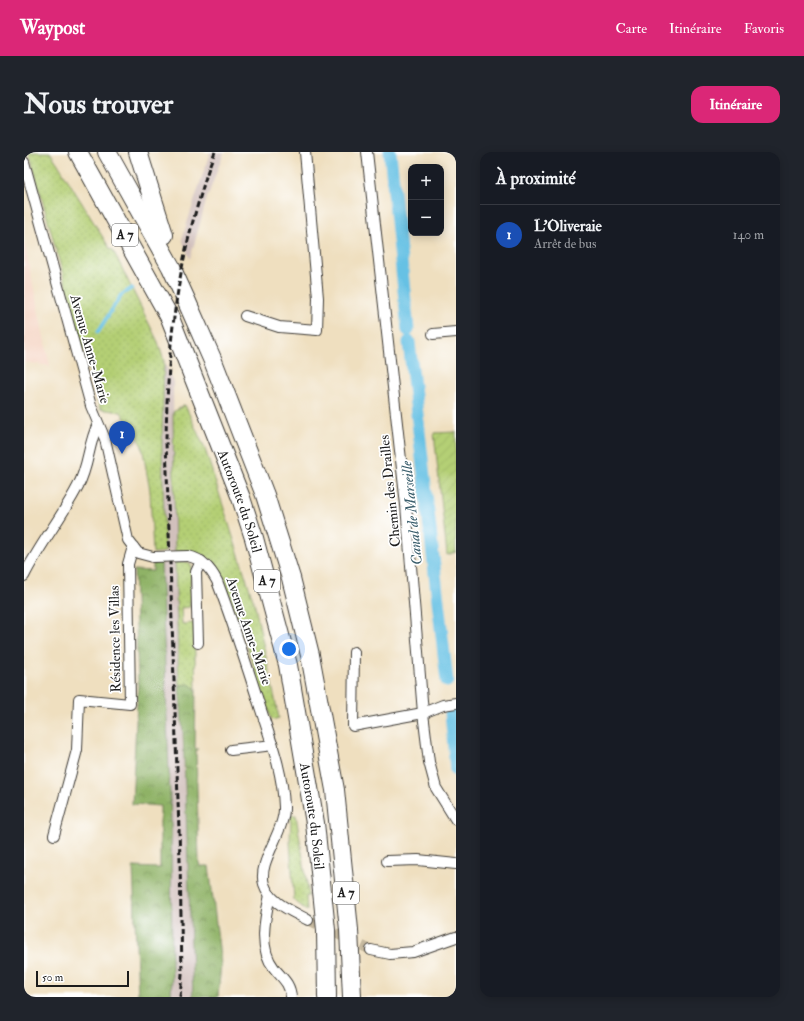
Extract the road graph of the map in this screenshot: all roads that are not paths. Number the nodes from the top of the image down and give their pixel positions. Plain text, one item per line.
1 (64, 152) edge
2 (78, 152) edge
3 (107, 152) edge
4 (138, 152) edge
5 (305, 152) edge
6 (367, 152) edge
7 (24, 162) edge
8 (148, 278) junction
9 (187, 302) junction
10 (245, 316) dead end
11 (456, 332) edge
12 (433, 334) dead end
13 (98, 424) junction
14 (133, 548) junction
15 (201, 561) junction
16 (24, 576) edge
17 (198, 643) dead end
18 (354, 652) dead end
19 (456, 703) edge
20 (423, 713) junction
21 (273, 745) junction
22 (232, 750) dead end
23 (456, 820) edge
24 (54, 835) dead end
25 (387, 861) dead end
26 (456, 864) edge
27 (270, 895) junction
28 (308, 920) tunnel mouth
29 (456, 937) edge
30 (371, 950) tunnel mouth
31 (291, 997) edge
32 (327, 997) edge
33 (352, 997) edge

1 - 8 highway
2 - 8 highway, Autoroute du Soleil / A 7
3 - 9 highway, Autoroute du Soleil / A 7
4 - 9 highway
5 - 10 street
6 - 20 street, Chemin des Drailles
7 - 13 street, Avenue Anne-Marie
8 - 32 highway, Autoroute du Soleil / A 7
9 - 33 highway, Autoroute du Soleil / A 7
11 - 12 street
13 - 14 street, Avenue Anne-Marie
13 - 16 street
14 - 15 street, Avenue Anne-Marie, bridge
14 - 24 street, Résidence les Villas
15 - 17 street
15 - 21 street, Avenue Anne-Marie
18 - 20 street
19 - 20 street
20 - 23 street, Chemin des Drailles
21 - 22 street
21 - 27 street, Avenue Anne-Marie
25 - 26 street
27 - 28 street
27 - 31 street
29 - 30 street

